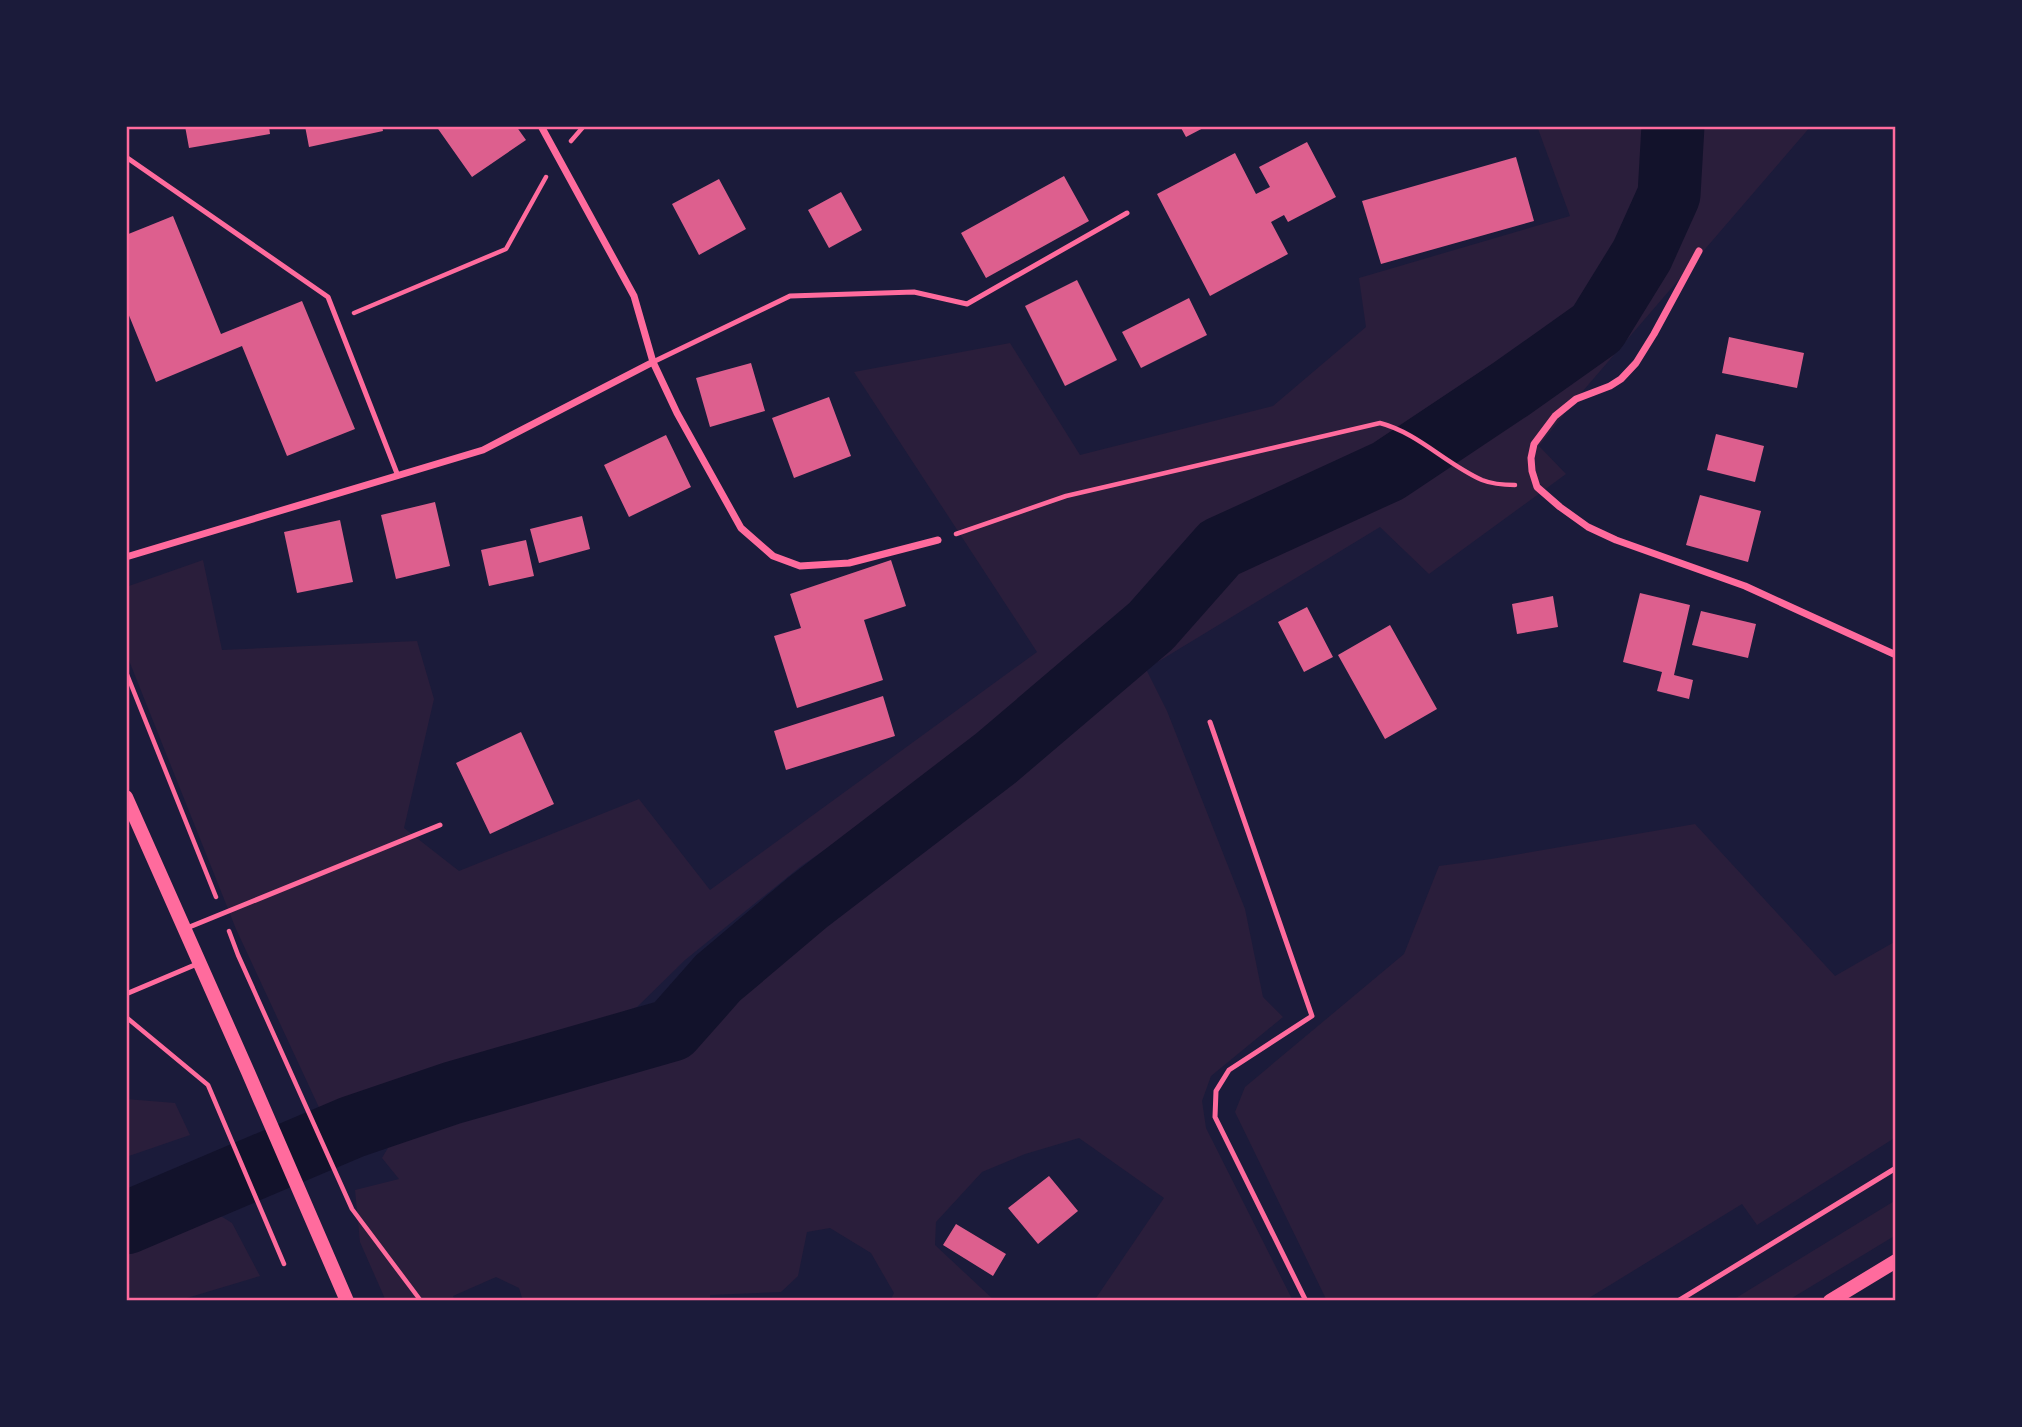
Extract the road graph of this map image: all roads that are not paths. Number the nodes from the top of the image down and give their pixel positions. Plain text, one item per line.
1 (541, 126) edge
2 (126, 157) edge
3 (1127, 213) dead end
4 (1699, 251) dead end
5 (653, 362) junction
6 (398, 476) junction
7 (939, 540) road end
8 (126, 557) edge
9 (1896, 655) edge
10 (1210, 722) dead end
11 (126, 797) edge
12 (440, 825) dead end
13 (184, 929) junction
14 (200, 963) junction
15 (126, 994) edge
16 (1896, 1168) edge
17 (1896, 1261) edge
18 (347, 1301) edge
19 (1306, 1301) edge
20 (1678, 1301) edge
21 (1830, 1301) edge

1 - 5 street
2 - 6 lane
3 - 5 lane
4 - 9 street
5 - 6 street
5 - 7 street
6 - 8 street
10 - 19 lane
11 - 13 main road
12 - 13 lane
13 - 14 main road
14 - 15 lane
14 - 18 main road
16 - 20 lane
17 - 21 main road

